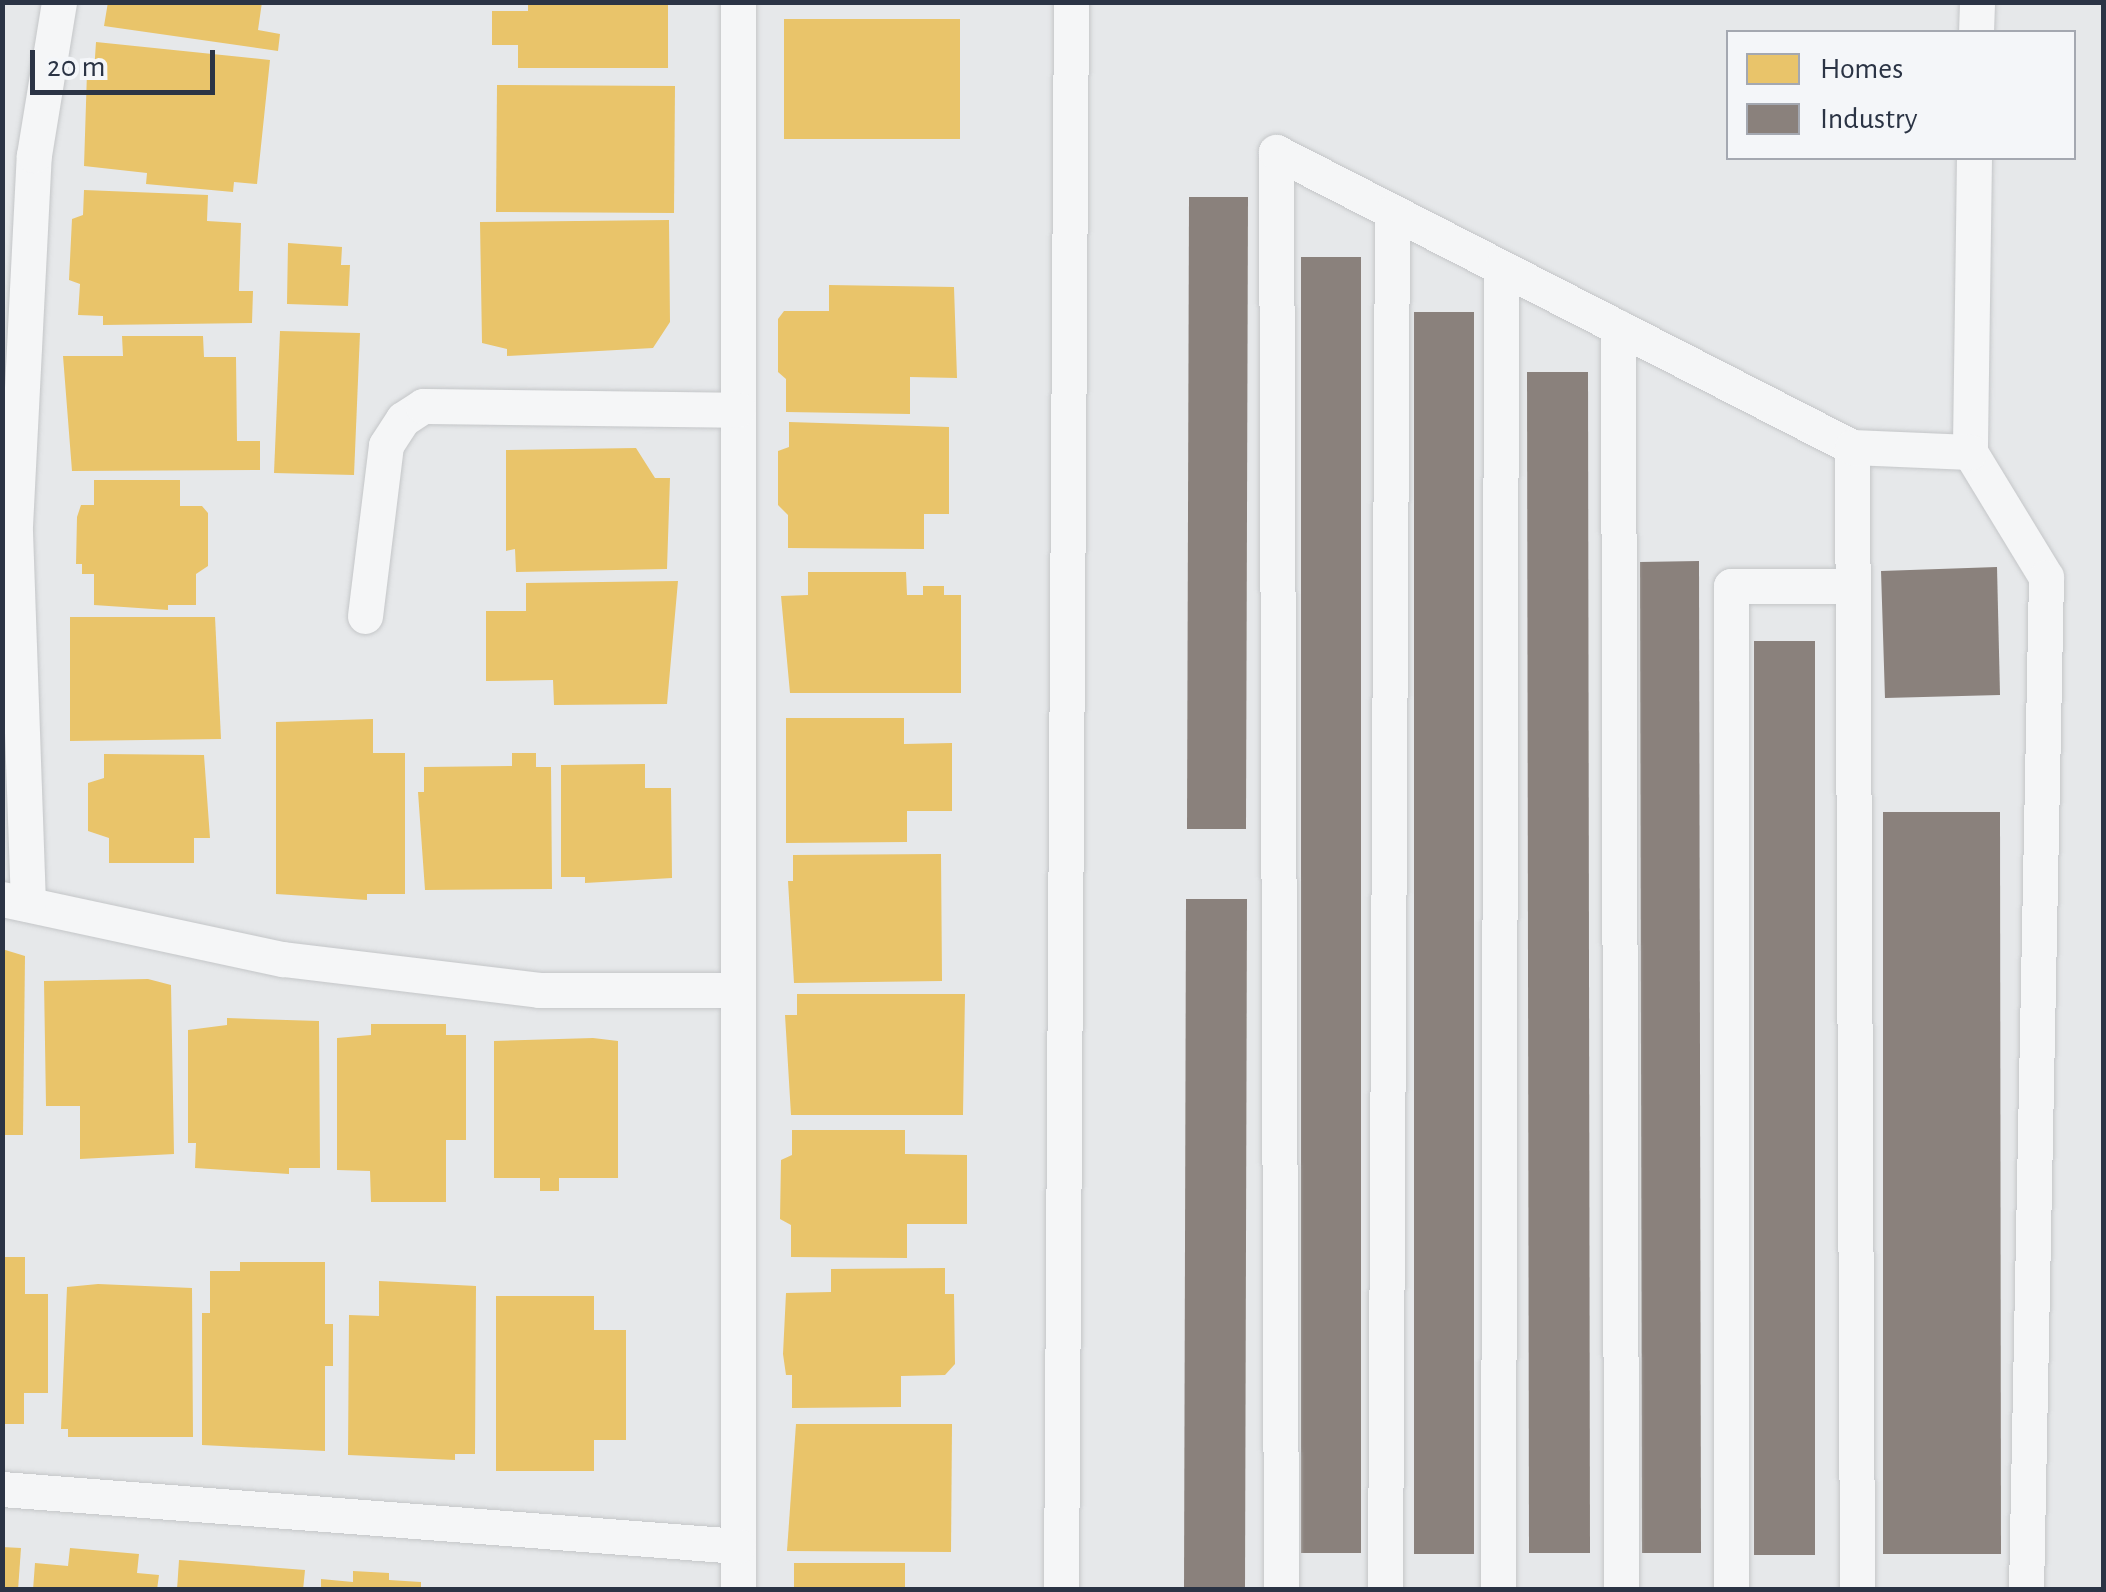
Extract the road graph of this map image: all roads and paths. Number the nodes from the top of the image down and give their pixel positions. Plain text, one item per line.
1 (59, 2) edge
2 (738, 2) edge
3 (1071, 2) edge
4 (1977, 2) edge
5 (1976, 30) edge
6 (1974, 160) edge
7 (1392, 212) junction
8 (1501, 268) junction
9 (1618, 328) junction
10 (738, 410) junction
11 (1852, 447) junction
12 (1970, 452) junction
13 (1852, 586) junction
14 (365, 616) dead end
15 (16, 902) edge
16 (738, 990) junction
17 (2, 1489) edge
18 (738, 1546) junction
19 (738, 1590) edge
20 (1061, 1590) edge
21 (1280, 1590) edge
22 (1385, 1590) edge
23 (1498, 1590) edge
24 (1621, 1590) edge
25 (1731, 1590) edge
26 (1858, 1590) edge
27 (2026, 1590) edge

1 - 15 lane
2 - 10 lane
3 - 20 lane
4 - 5 lane
6 - 12 lane
7 - 8 lane
7 - 21 lane
7 - 22 lane
8 - 9 lane
8 - 23 lane
9 - 11 lane
9 - 24 lane
10 - 14 lane
10 - 16 lane
11 - 12 lane
11 - 13 lane
12 - 27 lane
13 - 25 lane
13 - 26 lane
15 - 16 lane
16 - 18 lane
17 - 18 lane
18 - 19 lane

